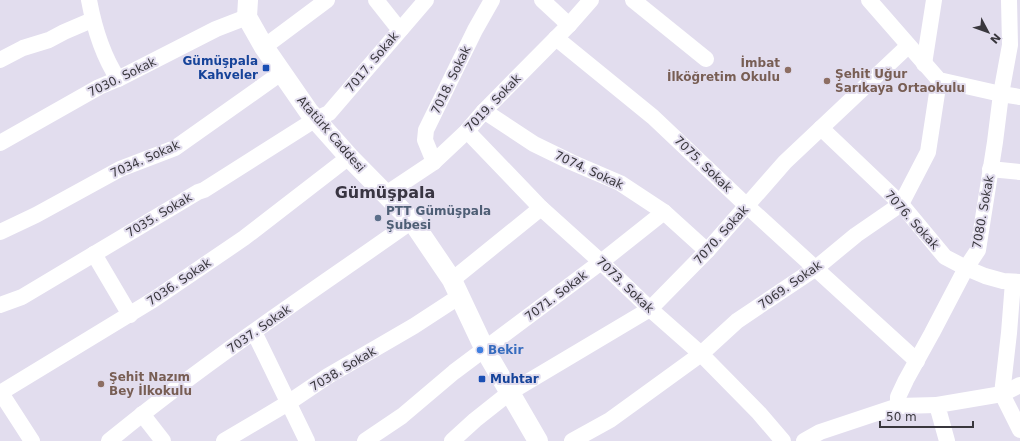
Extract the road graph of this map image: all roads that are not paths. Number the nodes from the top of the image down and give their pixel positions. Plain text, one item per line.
1 (89, 0) edge
2 (327, 0) edge
3 (376, 0) edge
4 (426, 0) edge
5 (492, 0) edge
6 (542, 0) edge
7 (591, 0) edge
8 (633, 0) edge
9 (868, 0) edge
10 (934, 0) edge
11 (1009, 0) edge
12 (247, 6) edge
13 (92, 20) junction
14 (568, 25) junction
15 (401, 29) junction
16 (556, 38) junction
17 (908, 46) junction
18 (264, 48) junction
19 (706, 59) dead end
20 (0, 60) edge
21 (924, 64) junction
22 (281, 72) junction
23 (118, 79) junction
24 (939, 80) junction
25 (1001, 94) junction
26 (1020, 97) edge
27 (484, 111) junction
28 (316, 120) junction
29 (821, 128) junction
30 (467, 131) junction
31 (0, 143) edge
32 (349, 158) junction
33 (434, 162) junction
34 (990, 168) junction
35 (1020, 172) edge
36 (386, 194) junction
37 (901, 204) junction
38 (747, 206) junction
39 (541, 208) junction
40 (664, 212) junction
41 (412, 221) junction
42 (0, 232) edge
43 (707, 251) junction
44 (94, 254) junction
45 (601, 262) junction
46 (816, 268) junction
47 (966, 268) junction
48 (1016, 282) edge
49 (456, 288) junction
50 (0, 305) edge
51 (650, 309) junction
52 (130, 315) junction
53 (254, 332) junction
54 (485, 350) junction
55 (702, 354) junction
56 (917, 361) junction
57 (1020, 385) edge
58 (0, 393) edge
59 (509, 393) junction
60 (1002, 394) junction
61 (288, 403) junction
62 (937, 405) junction
63 (898, 406) junction
64 (142, 414) junction
65 (1020, 430) edge
66 (822, 437) edge
67 (32, 441) edge
68 (109, 441) edge
69 (163, 441) edge
70 (224, 441) edge
71 (307, 441) edge
72 (365, 441) edge
73 (452, 441) edge
74 (538, 441) edge
75 (572, 441) edge
76 (783, 441) edge
77 (804, 441) edge
78 (948, 441) edge

1 - 13 street
2 - 18 street
3 - 15 street
4 - 15 street, 7017. Sokak
5 - 33 street, 7018. Sokak
6 - 14 street
7 - 14 street, 7019. Sokak
8 - 19 street
9 - 17 street
10 - 21 street
11 - 25 street, 7080. Sokak
12 - 18 main road, Atatürk Caddesi
12 - 23 street, 7030. Sokak
13 - 20 street
13 - 23 street
14 - 16 street, 7019. Sokak
15 - 28 street, 7017. Sokak
16 - 27 street, 7019. Sokak
16 - 38 street, 7075. Sokak
17 - 21 street
17 - 29 street, 7070. Sokak
18 - 22 main road, Atatürk Caddesi
21 - 24 street
22 - 28 main road, Atatürk Caddesi
22 - 42 street, 7034. Sokak
23 - 31 street, 7030. Sokak
24 - 25 street
24 - 37 street, 7069. Sokak
25 - 26 street
25 - 34 street, 7080. Sokak
27 - 30 street, 7019. Sokak
27 - 40 street, 7074. Sokak
28 - 32 main road, Atatürk Caddesi
28 - 44 street, 7035. Sokak
29 - 37 street, 7076. Sokak
29 - 38 street, 7070. Sokak
30 - 33 street, 7019. Sokak
30 - 39 street, 7073. Sokak
32 - 36 main road, Atatürk Caddesi
32 - 52 street, 7036. Sokak
33 - 36 street, 7019. Sokak
34 - 35 street
34 - 47 street, 7080. Sokak
36 - 41 main road, Atatürk Caddesi
37 - 46 street, 7069. Sokak
37 - 47 street, 7076. Sokak
38 - 43 street, 7070. Sokak
38 - 46 street, 7075. Sokak
39 - 45 street, 7073. Sokak
39 - 49 street, 7038. Sokak
40 - 43 street, 7074. Sokak
40 - 45 street, 7071. Sokak
41 - 49 main road, Atatürk Caddesi
41 - 53 street, 7037. Sokak
43 - 51 street, 7070. Sokak
44 - 50 street, 7035. Sokak
44 - 52 street
45 - 51 street, 7073. Sokak
45 - 54 street, 7071. Sokak
46 - 55 street, 7069. Sokak
46 - 56 street, 7075. Sokak
47 - 48 street, 7076. Sokak
47 - 56 street, 7080. Sokak
48 - 60 street
49 - 54 main road, Atatürk Caddesi
49 - 61 street, 7038. Sokak
51 - 55 street, 7073. Sokak
51 - 59 street, 7070. Sokak
52 - 58 street, 7036. Sokak
53 - 61 street
53 - 64 street, 7037. Sokak
54 - 59 main road, Atatürk Caddesi
54 - 72 street, 7071. Sokak
55 - 75 street, 7069. Sokak
55 - 76 street, 7073. Sokak
56 - 63 street, 7080. Sokak
57 - 60 street
58 - 67 street
59 - 73 street, 7070. Sokak
59 - 74 main road, Atatürk Caddesi
60 - 62 street
60 - 65 street
61 - 70 street, 7038. Sokak
61 - 71 street
62 - 63 street
62 - 78 street
63 - 66 street
64 - 68 street, 7037. Sokak
64 - 69 street
66 - 77 street

